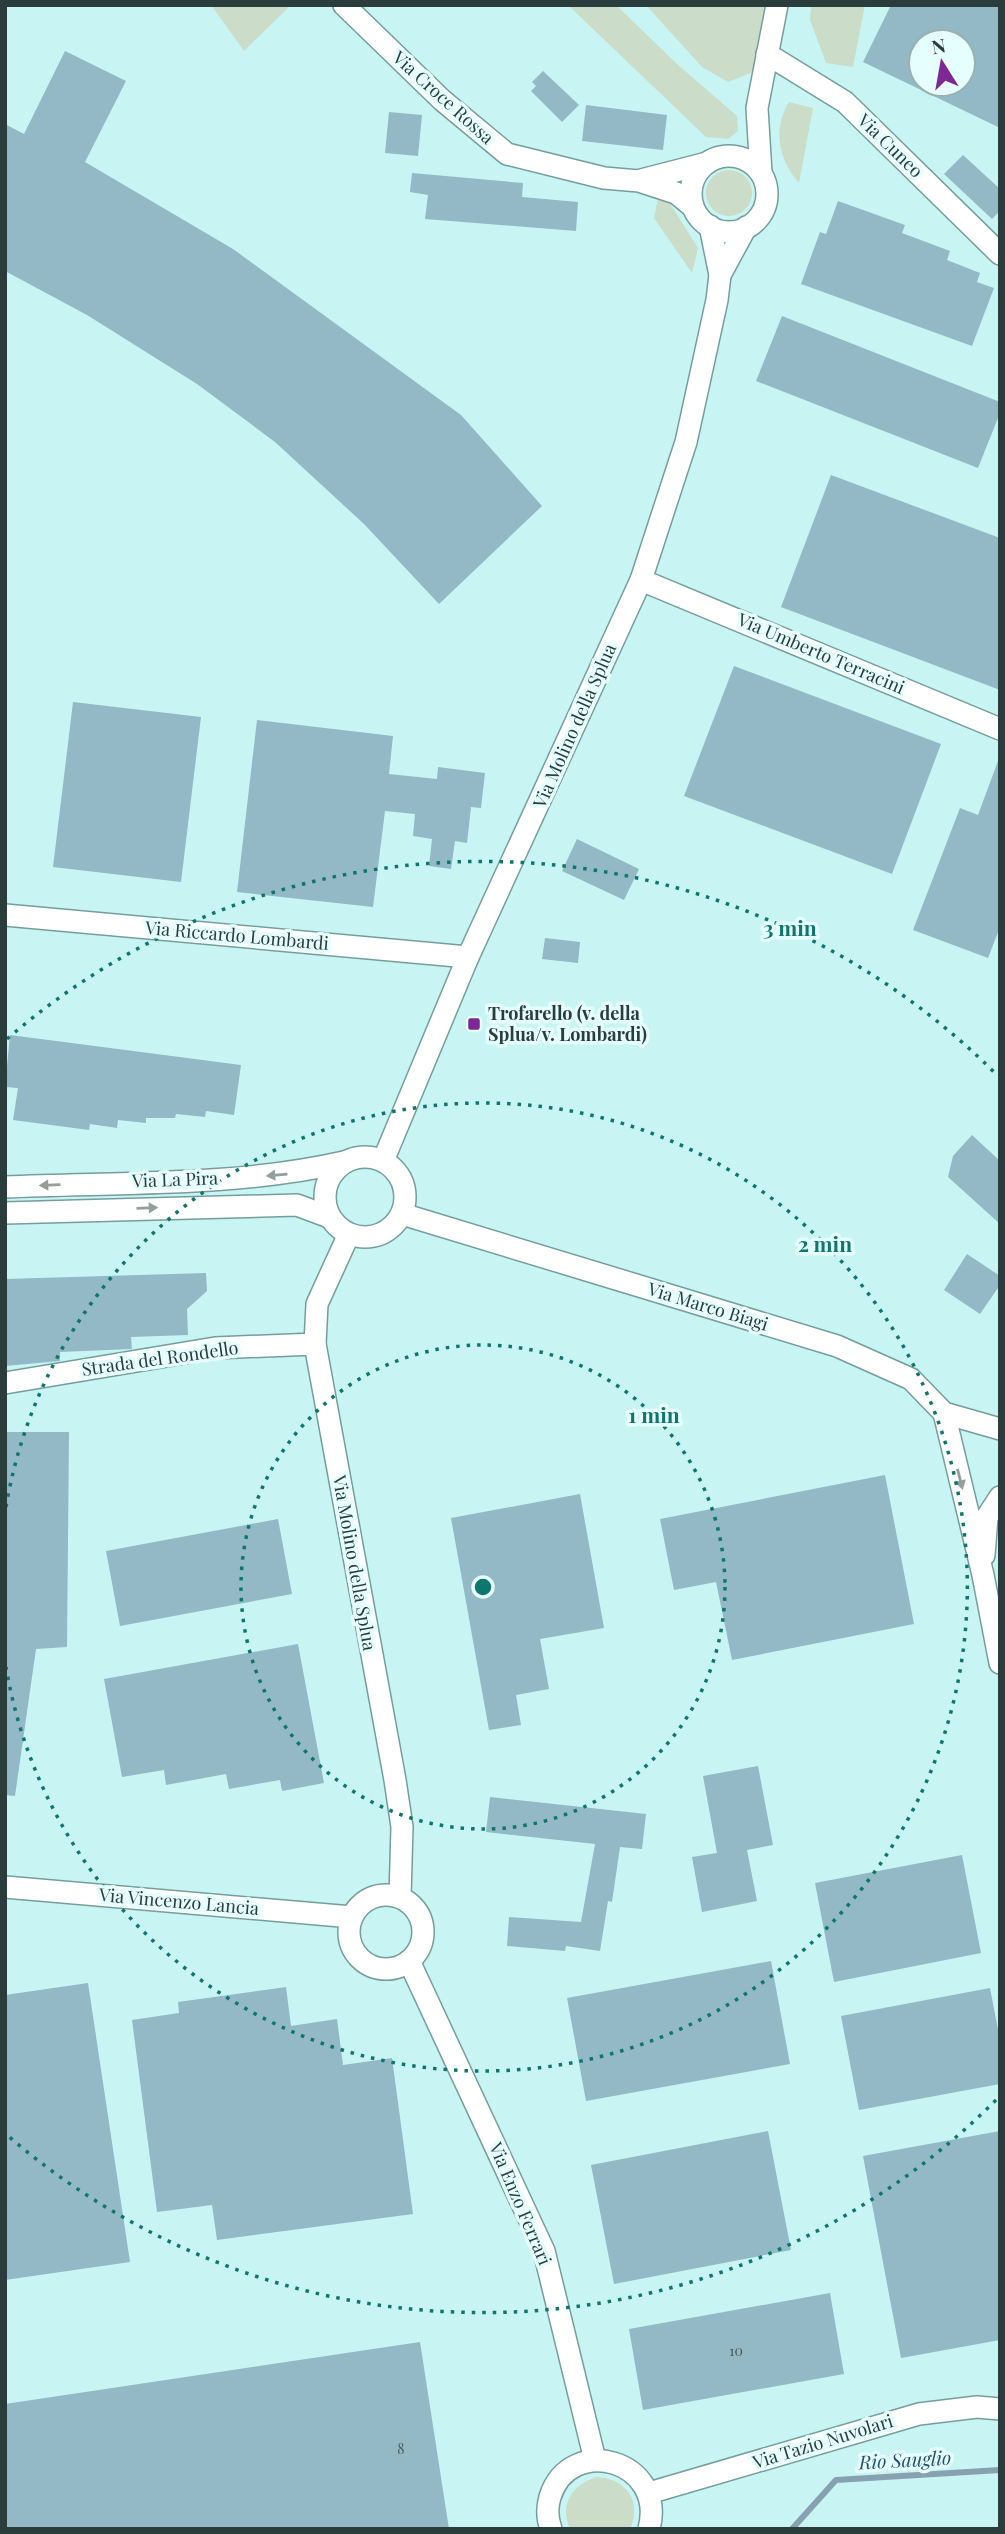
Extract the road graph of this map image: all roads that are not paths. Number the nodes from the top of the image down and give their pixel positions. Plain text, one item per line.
1 (344, 5) edge
2 (777, 5) edge
3 (767, 54) junction
4 (757, 108) junction
5 (729, 155) junction
6 (706, 163) junction
7 (761, 173) junction
8 (639, 180) junction
9 (694, 207) junction
10 (710, 226) junction
11 (746, 228) junction
12 (1000, 254) edge
13 (720, 275) junction
14 (641, 580) junction
15 (1000, 729) edge
16 (5, 915) edge
17 (468, 957) junction
18 (383, 1161) junction
19 (344, 1162) junction
20 (5, 1187) edge
21 (5, 1213) edge
22 (402, 1214) junction
23 (329, 1217) junction
24 (349, 1234) junction
25 (315, 1344) junction
26 (5, 1383) edge
27 (944, 1413) junction
28 (1000, 1429) edge
29 (1000, 1497) edge
30 (983, 1574) junction
31 (1000, 1663) edge
32 (5, 1887) edge
33 (400, 1897) junction
34 (352, 1917) junction
35 (409, 1961) junction
36 (1000, 2409) edge
37 (595, 2460) junction
38 (649, 2493) junction
39 (551, 2529) edge
40 (649, 2529) edge

1 - 8 street, Via Croce Rossa
2 - 3 street
3 - 4 street
3 - 12 street, Via Cuneo
4 - 5 street
4 - 7 street
5 - 6 street
5 - 7 street
6 - 8 street, Via Croce Rossa
6 - 9 street
7 - 11 street
8 - 9 street, Via Croce Rossa
9 - 10 street
10 - 11 street
10 - 13 street, Via Molino della Splua
11 - 13 street, Via Molino della Splua
13 - 14 street, Via Molino della Splua
14 - 15 street, Via Umberto Terracini
14 - 17 street, Via Molino della Splua
16 - 17 street, Via Riccardo Lombardi
17 - 18 street, Via Molino della Splua
18 - 19 street
18 - 22 street
19 -> 20 street, Via La Pira
19 - 23 street
21 -> 23 street, Via La Pira
22 - 24 street
22 - 27 street, Via Marco Biagi
23 - 24 street
24 - 25 street, Via Molino della Splua
25 - 26 street, Strada del Rondello
25 - 33 street, Via Molino della Splua
27 - 28 street, Via Marco Biagi
27 -> 30 street
29 - 30 street
30 - 31 street
32 - 34 street, Via Vincenzo Lancia
33 - 34 street
33 - 35 street
34 - 35 street
35 - 37 street, Via Enzo Ferrari
36 - 38 street, Via Tazio Nuvolari
37 - 38 street
37 - 39 street
38 - 40 street

